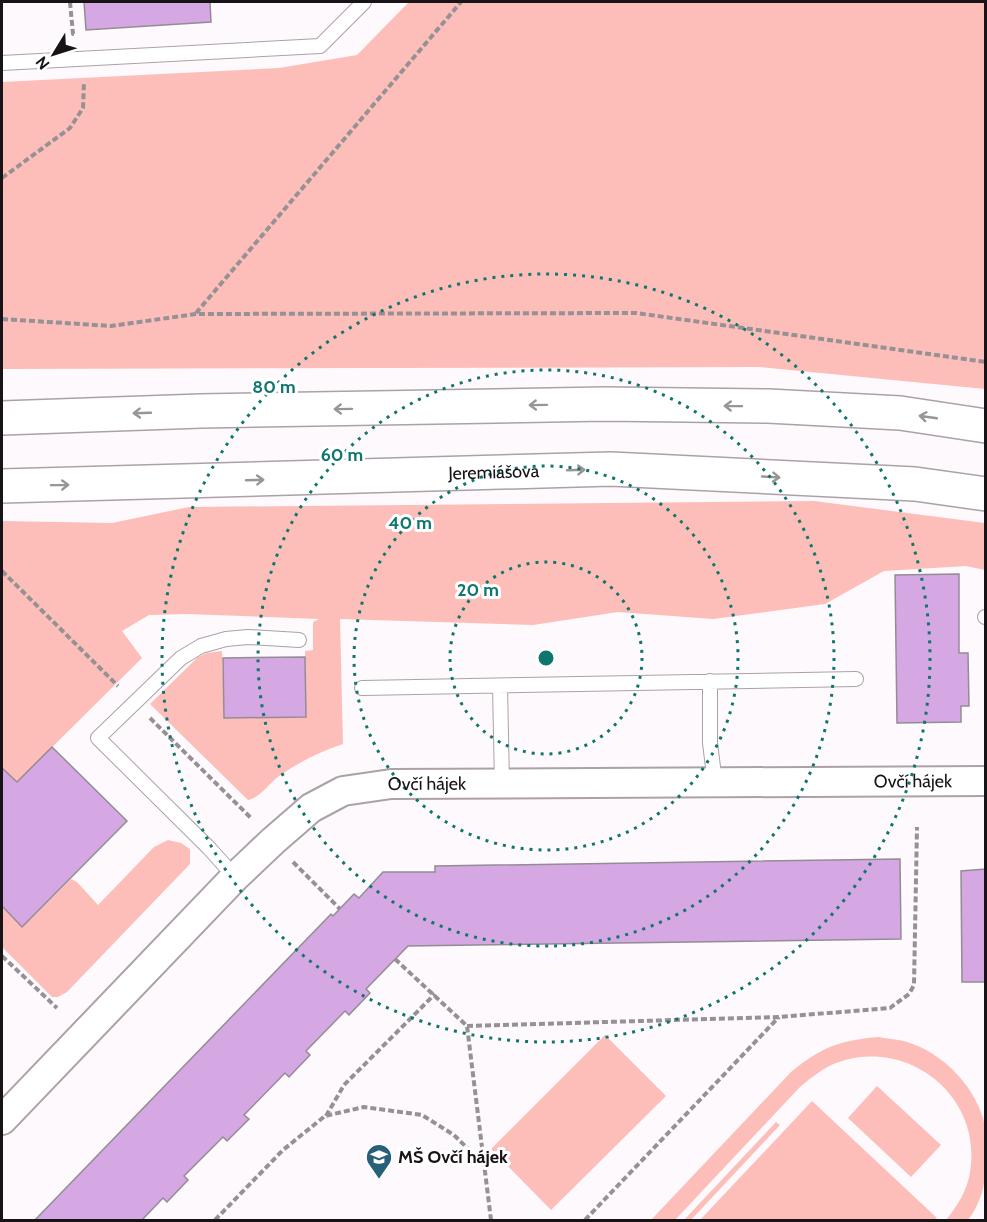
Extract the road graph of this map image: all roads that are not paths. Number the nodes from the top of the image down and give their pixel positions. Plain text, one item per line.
1 (364, 2) edge
2 (2, 63) edge
3 (2, 418) edge
4 (986, 426) edge
5 (2, 486) edge
6 (986, 494) edge
7 (299, 640) dead end
8 (856, 679) dead end
9 (710, 681) junction
10 (500, 686) junction
11 (362, 688) dead end
12 (986, 781) edge
13 (715, 783) junction
14 (502, 784) junction
15 (235, 877) junction
16 (2, 1120) edge

1 - 2 lane
4 -> 3 main road
5 -> 6 main road, Jeremiášova
7 - 15 lane
8 - 9 lane
9 - 10 lane
9 - 13 lane
10 - 11 lane
10 - 14 lane
12 - 13 street, Ovčí hájek
13 - 14 street, Ovčí hájek
14 - 15 street, Ovčí hájek
15 - 16 street, Ovčí hájek

